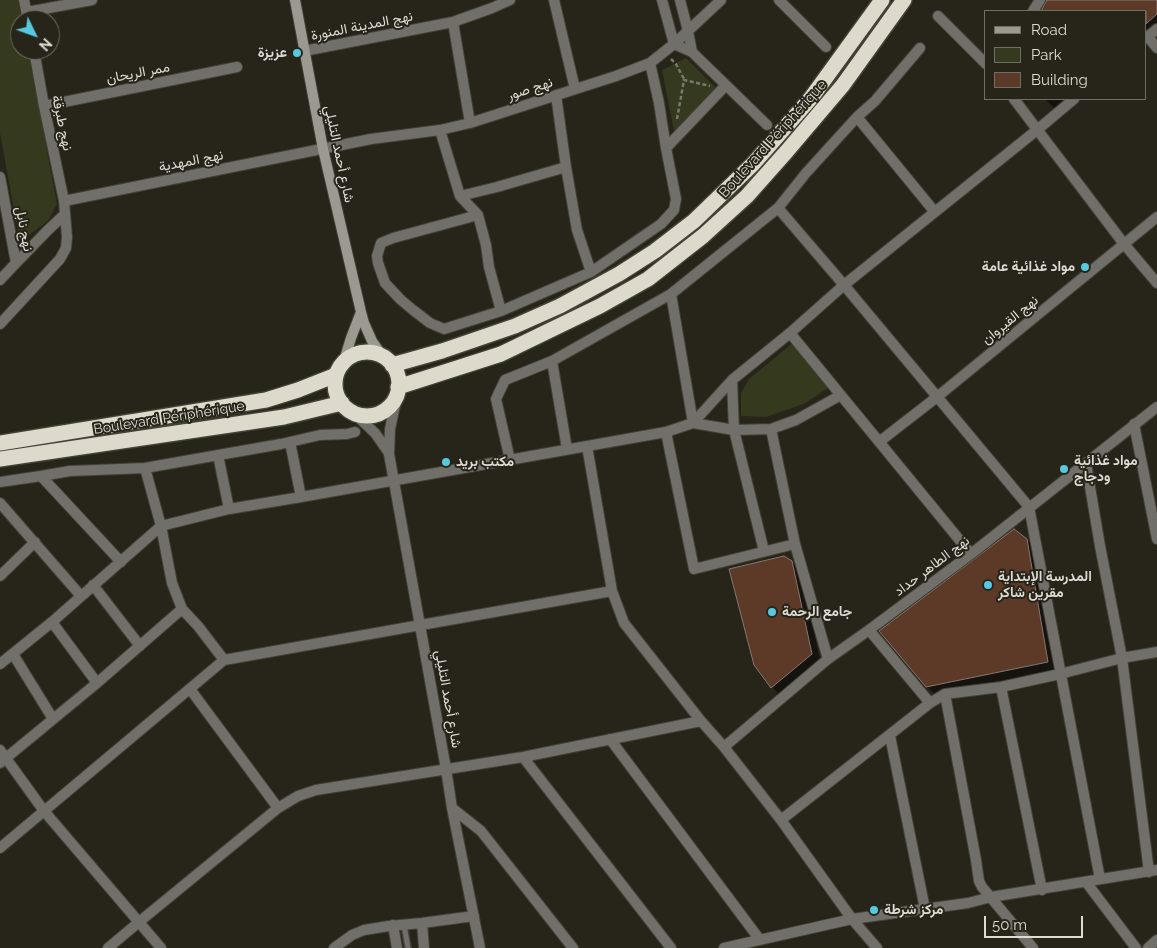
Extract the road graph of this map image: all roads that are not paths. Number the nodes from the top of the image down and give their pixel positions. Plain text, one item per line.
1 (92, 0) edge
2 (295, 0) edge
3 (510, 0) edge
4 (554, 0) edge
5 (662, 0) edge
6 (680, 0) edge
7 (721, 0) edge
8 (779, 0) edge
9 (882, 0) edge
10 (904, 0) edge
11 (491, 4) edge
12 (51, 10) edge
13 (938, 16) dead end
14 (453, 22) junction
15 (1157, 29) edge
16 (688, 31) junction
17 (1147, 37) edge
18 (674, 44) junction
19 (826, 47) dead end
20 (920, 48) dead end
21 (1157, 48) edge
22 (304, 51) junction
23 (692, 52) junction
24 (36, 60) edge
25 (650, 62) junction
26 (984, 62) edge
27 (237, 67) dead end
28 (726, 85) junction
29 (575, 89) junction
30 (556, 95) junction
31 (1015, 100) edge
32 (1073, 100) edge
33 (44, 106) junction
34 (857, 117) junction
35 (470, 123) junction
36 (766, 126) dead end
37 (440, 130) junction
38 (1037, 130) junction
39 (666, 148) junction
40 (323, 149) junction
41 (566, 168) junction
42 (0, 177) edge
43 (460, 196) junction
44 (64, 201) junction
45 (778, 208) junction
46 (934, 211) junction
47 (65, 214) junction
48 (478, 215) junction
49 (1157, 217) edge
50 (1124, 244) junction
51 (16, 263) junction
52 (591, 272) junction
53 (0, 280) edge
54 (1157, 283) edge
55 (844, 285) junction
56 (671, 294) junction
57 (501, 311) junction
58 (361, 312) junction
59 (0, 324) edge
60 (790, 333) junction
61 (388, 361) junction
62 (552, 361) junction
63 (340, 369) junction
64 (732, 380) junction
65 (398, 391) junction
66 (841, 395) junction
67 (937, 397) junction
68 (342, 403) junction
69 (1157, 407) edge
70 (355, 414) junction
71 (693, 423) junction
72 (1134, 424) junction
73 (771, 428) junction
74 (734, 430) junction
75 (355, 432) dead end
76 (666, 432) junction
77 (290, 442) junction
78 (879, 442) junction
79 (0, 444) edge
80 (587, 446) junction
81 (568, 450) junction
82 (389, 454) junction
83 (218, 455) junction
84 (0, 460) edge
85 (510, 460) junction
86 (1086, 463) junction
87 (145, 468) junction
88 (41, 476) junction
89 (393, 480) junction
90 (0, 482) edge
91 (300, 497) junction
92 (1, 505) edge
93 (1029, 507) junction
94 (229, 509) junction
95 (161, 526) junction
96 (1157, 538) edge
97 (35, 542) junction
98 (795, 544) junction
99 (764, 552) junction
100 (971, 554) junction
101 (122, 562) junction
102 (0, 576) edge
103 (93, 585) junction
104 (612, 591) junction
105 (81, 596) junction
106 (182, 609) junction
107 (52, 622) junction
108 (420, 625) junction
109 (869, 630) junction
110 (140, 646) junction
111 (1157, 652) edge
112 (13, 654) junction
113 (1122, 658) junction
114 (828, 659) junction
115 (224, 660) junction
116 (1, 661) edge
117 (1060, 674) junction
118 (97, 683) junction
119 (1002, 686) junction
120 (190, 689) junction
121 (945, 694) junction
122 (930, 703) junction
123 (53, 719) junction
124 (701, 721) junction
125 (890, 736) junction
126 (610, 739) junction
127 (724, 747) junction
128 (2, 757) edge
129 (523, 757) junction
130 (446, 769) junction
131 (278, 808) junction
132 (452, 808) junction
133 (44, 811) junction
134 (781, 820) junction
135 (0, 848) edge
136 (1153, 871) edge
137 (1100, 879) junction
138 (1086, 882) junction
139 (1042, 890) junction
140 (991, 898) junction
141 (925, 909) junction
142 (474, 916) junction
143 (852, 919) junction
144 (139, 922) junction
145 (422, 923) junction
146 (399, 925) junction
147 (760, 940) junction
148 (1157, 940) edge
149 (108, 948) edge
150 (161, 948) edge
151 (334, 948) edge
152 (397, 948) edge
153 (408, 948) edge
154 (424, 948) edge
155 (480, 948) edge
156 (573, 948) edge
157 (671, 948) edge
158 (726, 948) edge
159 (877, 948) edge
160 (1032, 948) edge
161 (1136, 948) edge
162 (1148, 948) edge

1 - 12 street
2 - 22 street, شارع أحمد التليلي
3 - 11 street, نهج المدينة المنورة
4 - 29 street
5 - 18 street
6 - 16 street
7 - 16 street, نهج صور
8 - 19 street
9 - 61 highway, Boulevard Périphérique
10 - 65 highway, Boulevard Périphérique
11 - 14 street, نهج المدينة المنورة
13 - 26 street
14 - 22 street, نهج المدينة المنورة
14 - 35 street
15 - 17 street
16 - 18 street, نهج صور
16 - 23 street
17 - 21 street
18 - 23 street
18 - 25 street, نهج صور
20 - 34 street
22 - 40 street, شارع أحمد التليلي
23 - 28 street
24 - 33 street, نهج طبرقة
25 - 29 street, نهج صور
25 - 39 street
27 - 33 street, ممر الريحان
28 - 36 street
28 - 39 street
29 - 30 street, نهج صور
30 - 35 street, نهج صور
30 - 41 street
31 - 38 street
32 - 38 street
33 - 44 street, نهج طبرقة
34 - 45 street
34 - 46 street
35 - 37 street, نهج صور
37 - 40 street, نهج صور
37 - 43 street
38 - 46 street
38 - 50 street
39 - 52 street
40 - 44 street, نهج المهدية
40 - 58 street, شارع أحمد التليلي
41 - 43 street
41 - 52 street
42 - 51 street, نهج نابل
43 - 48 street
44 - 47 street, نهج طبرقة
45 - 55 street
45 - 56 street
46 - 55 street
47 - 51 street
47 - 59 street, نهج طبرقة
48 - 57 street
48 - 57 street
49 - 50 street, نهج القيروان
50 - 54 street
50 - 67 street, نهج القيروان
51 - 53 street, نهج نابل
52 - 57 street
55 - 60 street
55 - 67 street
56 - 62 street
56 - 71 street
58 - 61 street, شارع أحمد التليلي
58 - 63 street
60 - 64 street
60 - 66 street
61 - 63 highway
61 - 65 highway
62 - 81 street
62 - 85 street
63 - 68 highway
63 - 79 highway, Boulevard Périphérique
64 - 71 street
64 - 74 street
65 - 70 highway
65 - 82 street
66 - 73 street
66 - 78 street
67 - 78 street, نهج القيروان
67 - 93 street
68 - 70 highway
68 - 84 highway, Boulevard Périphérique
69 - 72 street, نهج الطاهر حداد
70 - 82 street
71 - 74 street
71 - 76 street
72 - 86 street, نهج الطاهر حداد
72 - 96 street
73 - 74 street
73 - 98 street
74 - 99 street
75 - 77 street
76 - 80 street
76 - 99 street
77 - 83 street
77 - 91 street
78 - 100 street
80 - 81 street
80 - 104 street
81 - 85 street
82 - 89 street, شارع أحمد التليلي
83 - 87 street
83 - 94 street
85 - 89 street
86 - 93 street, نهج الطاهر حداد
86 - 113 street
87 - 88 street
87 - 95 street
88 - 90 street
88 - 101 street
89 - 91 street
89 - 108 street, شارع أحمد التليلي
91 - 94 street
92 - 97 street
93 - 100 street, نهج الطاهر حداد
93 - 117 street
94 - 95 street
95 - 101 street
95 - 106 street
97 - 102 street
97 - 105 street
98 - 99 street
98 - 114 street
100 - 109 street, نهج الطاهر حداد
101 - 103 street
103 - 105 street
103 - 110 street
104 - 108 street
104 - 124 street
105 - 107 street
106 - 110 street
106 - 115 street
107 - 112 street
107 - 118 street
108 - 115 street
108 - 130 street, شارع أحمد التليلي
109 - 114 street, نهج الطاهر حداد
109 - 122 street
110 - 118 street
111 - 113 street
112 - 116 street
112 - 123 street
113 - 117 street
113 - 136 street
114 - 127 street, نهج الطاهر حداد
115 - 120 street
117 - 119 street
117 - 137 street
118 - 123 street
119 - 121 street
119 - 139 street
120 - 131 street
120 - 133 street
121 - 122 street
121 - 140 street
122 - 125 street
123 - 128 street
124 - 126 street
124 - 127 street
125 - 134 street
125 - 141 street
126 - 129 street
126 - 147 street
127 - 134 street
128 - 133 street
129 - 130 street
129 - 157 street
130 - 131 street
130 - 132 street, شارع أحمد التليلي
131 - 144 street
132 - 142 street, شارع أحمد التليلي
132 - 156 street
133 - 135 street
133 - 144 street
134 - 143 street
136 - 137 street
137 - 138 street
138 - 139 street
138 - 161 street
139 - 140 street
140 - 141 street
140 - 160 street
141 - 143 street
142 - 145 street
142 - 155 street, شارع أحمد التليلي
143 - 147 street
143 - 159 street
144 - 149 street
144 - 150 street
145 - 146 street
145 - 154 street
146 - 151 street
146 - 152 street
146 - 153 lane
147 - 158 street
148 - 162 street

